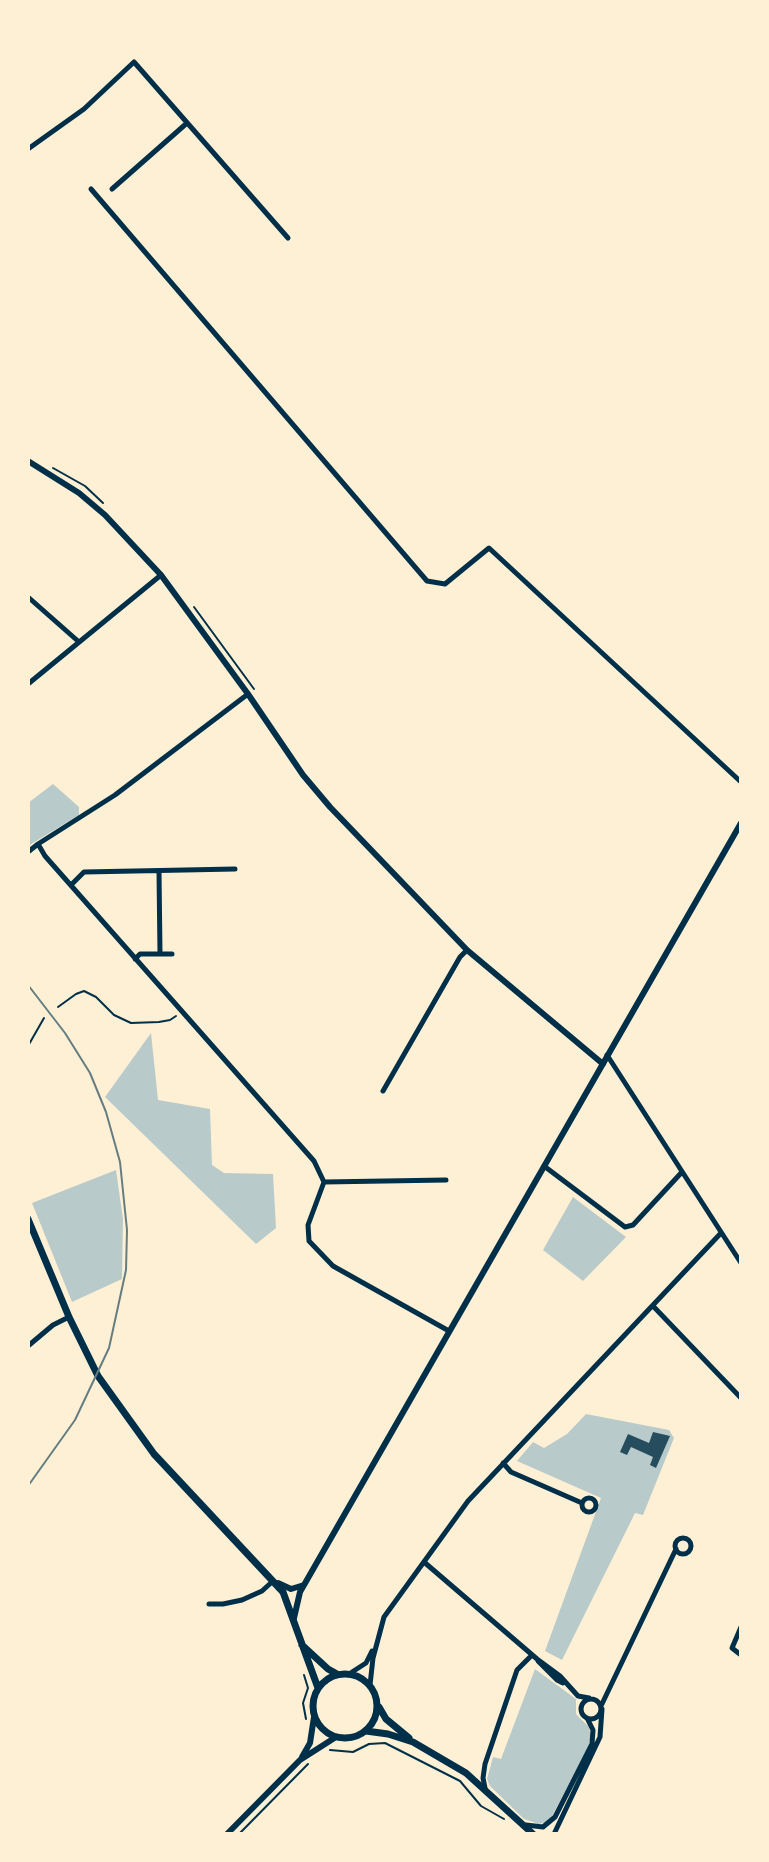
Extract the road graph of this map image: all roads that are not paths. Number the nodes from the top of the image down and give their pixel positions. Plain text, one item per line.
1 (187, 123) junction
2 (28, 149) edge
3 (91, 189) dead end
4 (112, 189) dead end
5 (288, 238) dead end
6 (28, 461) edge
7 (161, 575) junction
8 (28, 597) edge
9 (79, 642) junction
10 (28, 684) edge
11 (248, 694) junction
12 (741, 782) edge
13 (741, 823) edge
14 (38, 844) junction
15 (28, 852) edge
16 (235, 869) dead end
17 (159, 871) junction
18 (71, 885) junction
19 (467, 950) junction
20 (160, 954) junction
21 (172, 954) dead end
22 (135, 959) junction
23 (607, 1055) junction
24 (603, 1064) junction
25 (383, 1091) dead end
26 (544, 1166) junction
27 (682, 1172) junction
28 (446, 1180) dead end
29 (324, 1182) junction
30 (28, 1219) edge
31 (721, 1233) junction
32 (741, 1263) edge
33 (653, 1306) junction
34 (69, 1317) junction
35 (449, 1331) junction
36 (28, 1346) edge
37 (741, 1398) edge
38 (503, 1463) junction
39 (582, 1503) dead end
40 (678, 1551) dead end
41 (424, 1562) junction
42 (274, 1580) junction
43 (304, 1585) junction
44 (209, 1604) dead end
45 (293, 1622) junction
46 (741, 1627) edge
47 (377, 1639) junction
48 (300, 1644) junction
49 (741, 1655) edge
50 (534, 1657) junction
51 (337, 1674) junction
52 (349, 1674) junction
53 (370, 1685) junction
54 (318, 1688) junction
55 (607, 1691) junction
56 (578, 1696) junction
57 (590, 1698) junction
58 (378, 1705) junction
59 (581, 1706) junction
60 (601, 1707) junction
61 (314, 1717) junction
62 (587, 1718) junction
63 (366, 1731) junction
64 (336, 1737) junction
65 (413, 1742) junction
66 (300, 1760) junction
67 (488, 1792) junction
68 (523, 1825) junction
69 (227, 1834) edge
70 (533, 1834) edge
71 (554, 1834) edge

1 - 2 street
1 - 4 street
1 - 5 street
3 - 12 street
6 - 7 street
7 - 9 street
7 - 11 street
8 - 9 street
9 - 10 street
11 - 14 street
11 - 19 street
13 - 23 street
14 - 15 street
14 - 18 street
16 - 17 street
17 - 18 street
17 - 20 street
18 - 22 street
19 - 24 street
19 - 25 street
20 - 21 street
20 - 22 street
22 - 29 street
23 - 24 street
23 - 27 street
24 - 26 street
26 - 27 street
26 - 35 street
27 - 31 street
28 - 29 street
29 - 35 street
30 - 34 main road
31 - 32 street
31 - 33 street
33 - 37 street
33 - 38 street
34 - 36 street
34 - 42 main road
35 - 43 street
38 - 39 street
38 - 41 street
40 - 55 street
41 - 47 street
41 - 50 street
42 - 43 street
42 - 44 street
42 - 45 main road
43 - 45 street
45 - 48 main road
46 - 49 street
47 - 52 street
47 - 53 street
48 - 51 main road
48 - 54 main road
50 - 56 street
50 - 67 street
51 - 52 main road
51 - 54 main road
52 - 53 main road
53 - 58 main road
54 - 61 main road
55 - 57 street
55 - 60 street
56 - 57 street
56 - 59 street
57 - 59 street
57 - 60 street
58 - 63 main road
58 - 65 main road
59 - 62 street
60 - 62 street
60 - 71 street
61 - 64 main road
61 - 66 street
62 - 68 street
63 - 64 main road
63 - 65 main road
64 - 66 street
65 - 67 main road
66 - 69 street
67 - 68 main road
68 - 70 main road

